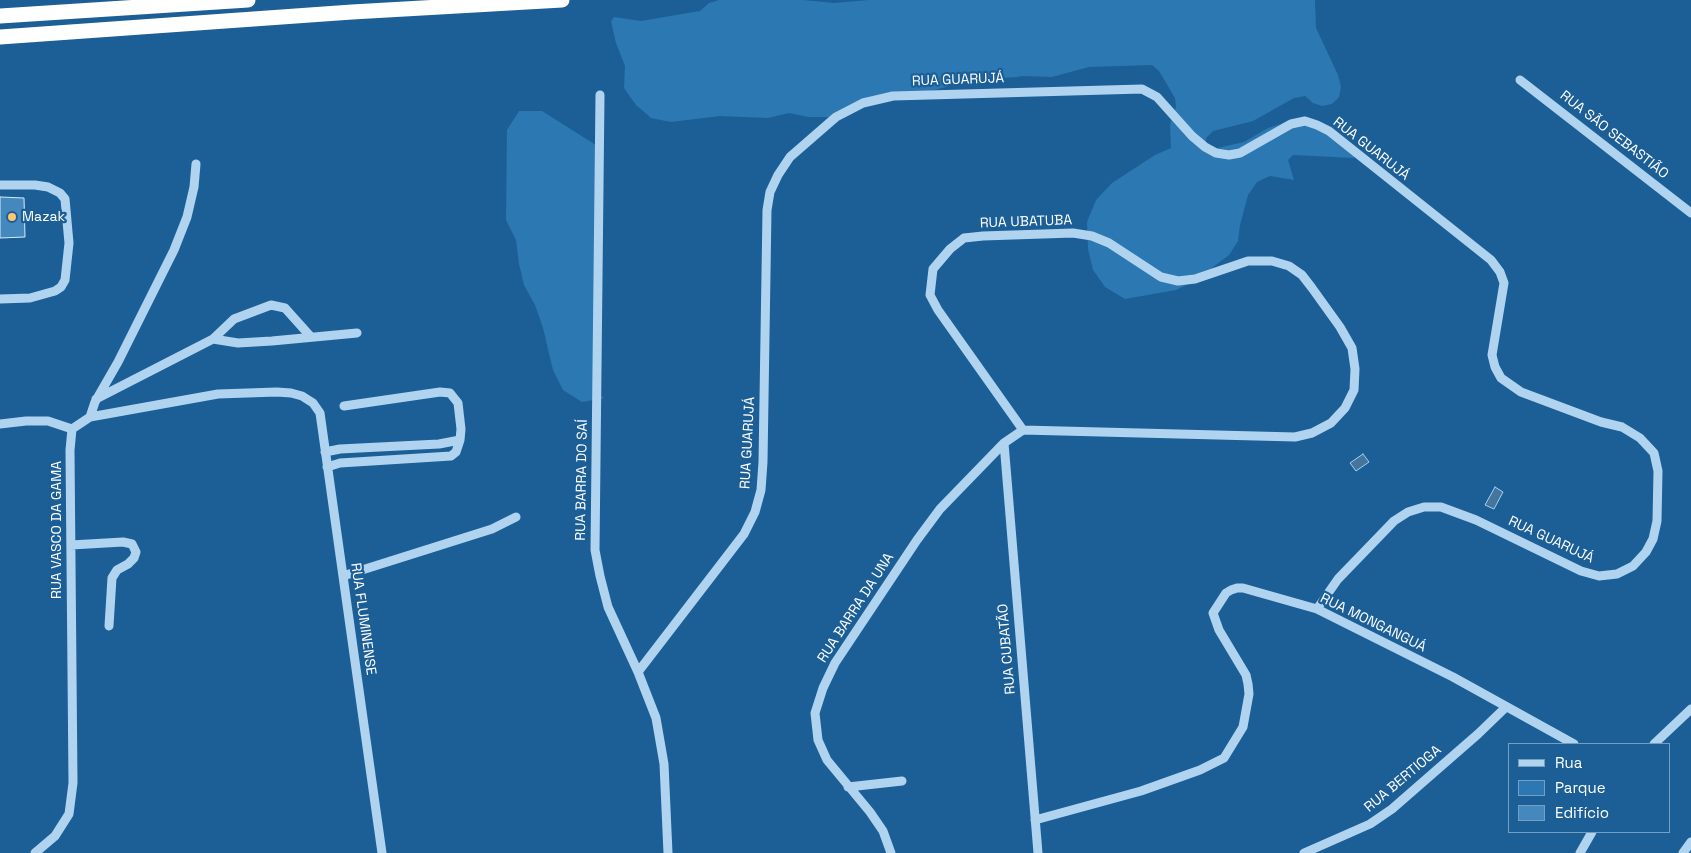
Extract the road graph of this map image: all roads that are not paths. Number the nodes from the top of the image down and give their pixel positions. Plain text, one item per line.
1 (248, 0) edge
2 (562, 0) edge
3 (0, 8) edge
4 (72, 11) junction
5 (0, 16) edge
6 (63, 32) junction
7 (0, 37) edge
8 (0, 42) edge
9 (1520, 80) dead end
10 (600, 96) dead end
11 (196, 164) dead end
12 (0, 185) edge
13 (1691, 213) edge
14 (0, 299) edge
15 (357, 334) dead end
16 (311, 337) junction
17 (213, 339) junction
18 (96, 400) junction
19 (344, 406) dead end
20 (90, 417) junction
21 (0, 424) edge
22 (72, 430) junction
23 (1022, 430) junction
24 (460, 440) junction
25 (1004, 443) junction
26 (325, 452) junction
27 (327, 467) junction
28 (516, 517) dead end
29 (71, 544) junction
30 (343, 576) junction
31 (1316, 609) junction
32 (109, 626) dead end
33 (638, 672) junction
34 (1506, 707) junction
35 (1691, 709) edge
36 (1572, 743) edge
37 (1655, 743) edge
38 (902, 781) dead end
39 (848, 787) junction
40 (1035, 820) junction
41 (1591, 833) edge
42 (1691, 842) edge
43 (35, 853) edge
44 (382, 853) edge
45 (668, 853) edge
46 (890, 853) edge
47 (1038, 853) edge
48 (1304, 853) edge
49 (1580, 853) edge
50 (1683, 853) edge

1 - 4 highway
2 - 6 highway
3 - 4 highway
4 - 5 highway
6 - 7 highway
6 - 8 highway
9 - 13 street, RUA SÃO SEBASTIÃO
10 - 33 street, RUA BARRA DO SAÍ
11 - 18 street
12 - 14 street
15 - 16 street
16 - 17 street
16 - 17 street
17 - 18 street
18 - 20 street
19 - 24 street
20 - 22 street
20 - 26 street, RUA FLUMINENSE
21 - 22 street
22 - 29 street, RUA VASCO DA GAMA
23 - 23 street, RUA UBATUBA
23 - 25 street, RUA BARRA DA UNA
24 - 26 street
24 - 27 street
25 - 39 street, RUA BARRA DA UNA
25 - 40 street, RUA CUBATÃO
26 - 27 street, RUA FLUMINENSE
27 - 30 street, RUA FLUMINENSE
28 - 30 street
29 - 32 street
29 - 43 street, RUA VASCO DA GAMA
30 - 44 street, RUA FLUMINENSE
31 - 33 street, RUA GUARUJÁ
31 - 34 street, RUA MONGANGUÁ
31 - 40 street, RUA MONGANGUÁ
33 - 45 street, RUA BARRA DO SAÍ
34 - 36 street, RUA MONGANGUÁ
34 - 48 street, RUA BERTIOGA
35 - 37 street
38 - 39 street
39 - 46 street, RUA BARRA DA UNA
40 - 47 street, RUA CUBATÃO
41 - 49 street
42 - 50 street

